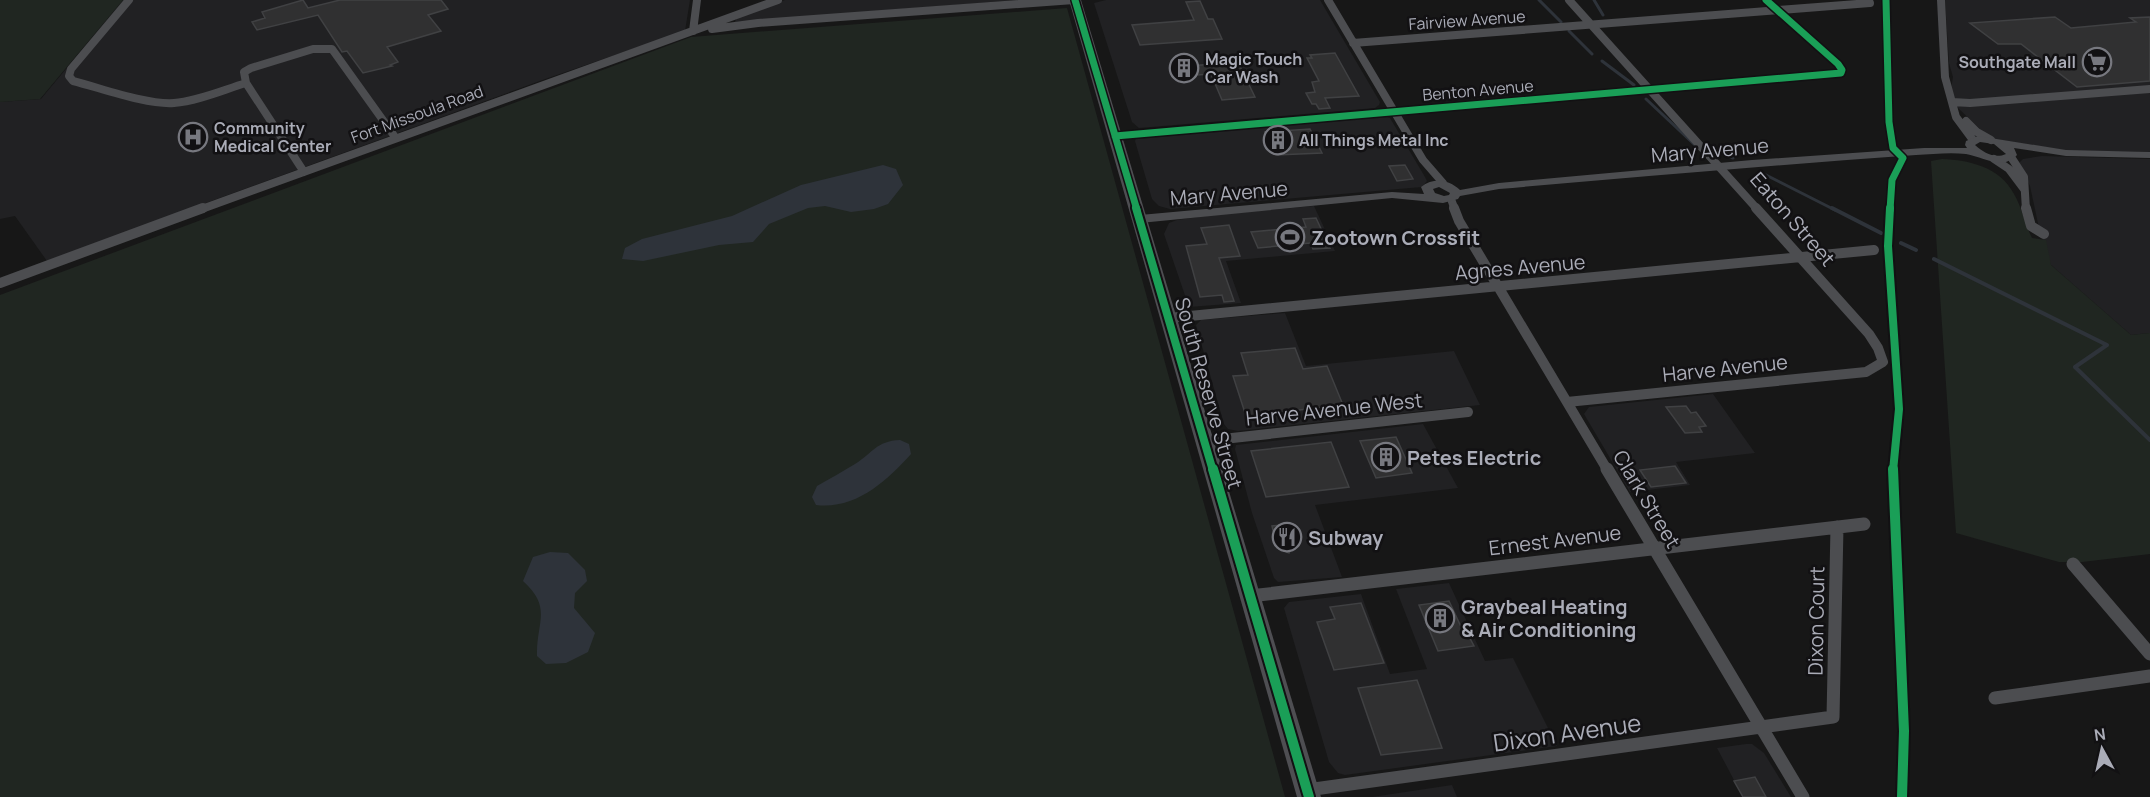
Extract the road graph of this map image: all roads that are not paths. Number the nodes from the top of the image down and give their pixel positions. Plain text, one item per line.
1 (129, 0) edge
2 (697, 0) edge
3 (778, 0) edge
4 (1074, 0) edge
5 (1328, 0) edge
6 (1569, 0) edge
7 (1766, 0) edge
8 (1941, 0) edge
9 (1870, 3) dead end
10 (1776, 9) junction
11 (1591, 25) junction
12 (693, 31) junction
13 (1353, 43) junction
14 (246, 83) junction
15 (2150, 89) edge
16 (1650, 90) junction
17 (1952, 102) junction
18 (1395, 112) junction
19 (1115, 136) junction
20 (395, 137) junction
21 (1972, 141) junction
22 (1996, 141) junction
23 (1924, 151) junction
24 (2062, 153) junction
25 (2150, 154) edge
26 (1981, 155) junction
27 (2012, 156) junction
28 (1994, 159) junction
29 (1423, 160) junction
30 (1720, 166) junction
31 (304, 172) junction
32 (1429, 186) junction
33 (2024, 189) junction
34 (1450, 191) junction
35 (1392, 195) junction
36 (1436, 198) junction
37 (1140, 219) junction
38 (1459, 221) junction
39 (2044, 234) dead end
40 (1874, 250) dead end
41 (1802, 258) junction
42 (0, 283) edge
43 (1500, 287) junction
44 (1169, 318) junction
45 (1883, 362) joint
46 (1567, 402) junction
47 (1468, 412) dead end
48 (1205, 441) junction
49 (1864, 524) dead end
50 (1837, 527) junction
51 (1653, 548) junction
52 (2073, 564) dead end
53 (1250, 596) junction
54 (2150, 654) edge
55 (2150, 676) edge
56 (1995, 698) dead end
57 (1833, 717) joint
58 (1763, 728) junction
59 (1308, 794) edge
60 (1803, 797) edge

1 - 14 street
2 - 12 street
3 - 12 street, Fort Missoula Road
4 - 12 street
4 - 19 highway, South Reserve Street
5 - 13 street
6 - 11 street, Eaton Street
7 - 10 street
8 - 17 street
9 - 10 street, Fairview Avenue
10 - 11 street, Fairview Avenue
10 - 16 street, Benton Avenue
11 - 13 street, Fairview Avenue
11 - 16 street, Eaton Street
12 - 20 street, Fort Missoula Road
13 - 18 street
14 - 20 street
14 - 31 street
15 - 17 street
16 - 18 street, Benton Avenue
16 - 30 street, Eaton Street
17 - 21 street
17 - 22 street
18 - 19 street, Benton Avenue
18 - 29 street
19 - 37 highway, South Reserve Street
20 - 31 street, Fort Missoula Road
21 - 22 street, Mary Avenue
21 - 23 street, Mary Avenue
21 - 26 street
22 - 24 street
22 - 27 street
23 - 26 street, Mary Avenue
23 - 30 street, Mary Avenue
24 - 25 street
24 - 27 street
26 - 28 street, Mary Avenue
27 - 28 street
27 - 33 street
28 - 33 street
29 - 32 street
29 - 34 street
30 - 34 street, Mary Avenue
30 - 41 street, Eaton Street
31 - 42 street, Fort Missoula Road
32 - 34 street
32 - 35 street
32 - 36 street
33 - 39 street
34 - 36 street
34 - 38 street, Clark Street
35 - 36 street
35 - 37 street, Mary Avenue
36 - 38 street, Clark Street
37 - 44 highway, South Reserve Street
38 - 43 street, Clark Street
40 - 41 street, Agnes Avenue
41 - 43 street, Agnes Avenue
41 - 45 street, Eaton Street
43 - 44 street, Agnes Avenue
43 - 46 street, Clark Street
44 - 48 highway, South Reserve Street
45 - 46 street, Harve Avenue
46 - 51 street, Clark Street
47 - 48 street, Harve Avenue West
48 - 53 highway, South Reserve Street
49 - 50 street, Ernest Avenue
50 - 51 street, Ernest Avenue
50 - 57 street, Dixon Court
51 - 53 street, Ernest Avenue
51 - 58 street, Clark Street
52 - 54 street
53 - 59 highway, South Reserve Street
55 - 56 street
57 - 58 street, Dixon Avenue
58 - 59 street, Dixon Avenue
58 - 60 street, Clark Street

